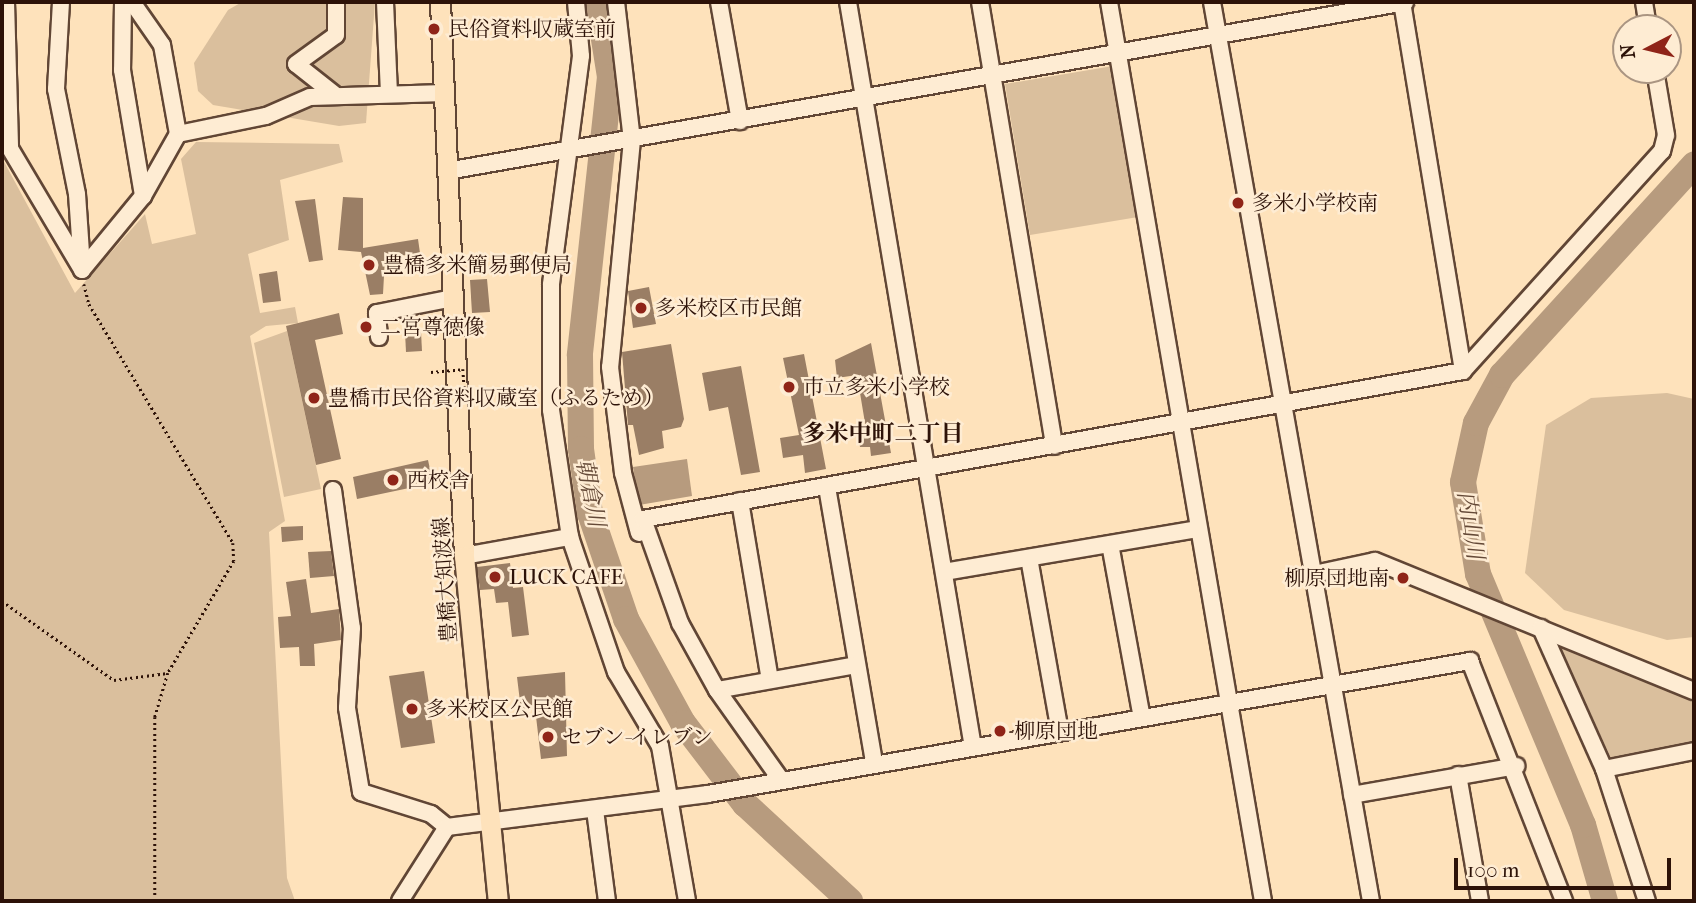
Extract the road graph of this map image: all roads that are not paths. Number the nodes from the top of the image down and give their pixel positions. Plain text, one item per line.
1 (6, 2) edge
2 (61, 2) edge
3 (123, 2) edge
4 (132, 2) edge
5 (335, 2) edge
6 (385, 2) edge
7 (440, 2) edge
8 (576, 2) edge
9 (617, 2) edge
10 (719, 2) edge
11 (848, 2) edge
12 (980, 2) edge
13 (1109, 2) edge
14 (1212, 2) edge
15 (1403, 2) edge
16 (1218, 37) junction
17 (1118, 54) junction
18 (992, 77) junction
19 (1657, 84) edge
20 (389, 93) junction
21 (445, 93) junction
22 (334, 94) junction
23 (863, 99) junction
24 (740, 121) junction
25 (178, 134) junction
26 (2, 135) edge
27 (630, 141) junction
28 (572, 151) junction
29 (10, 153) junction
30 (447, 171) junction
31 (143, 196) junction
32 (82, 270) junction
33 (453, 298) junction
34 (379, 337) dead end
35 (1463, 370) junction
36 (1284, 405) junction
37 (1180, 424) junction
38 (1054, 446) junction
39 (926, 469) junction
40 (827, 487) junction
41 (333, 491) dead end
42 (740, 501) junction
43 (1198, 529) junction
44 (570, 537) junction
45 (1110, 544) junction
46 (464, 555) junction
47 (1029, 558) junction
48 (944, 572) junction
49 (1314, 574) junction
50 (680, 623) junction
51 (1541, 628) junction
52 (856, 665) junction
53 (770, 680) junction
54 (1333, 685) junction
55 (717, 690) junction
56 (1694, 691) edge
57 (1228, 702) junction
58 (1142, 718) junction
59 (1060, 732) junction
60 (972, 747) junction
61 (1694, 751) edge
62 (874, 763) junction
63 (1516, 765) junction
64 (1604, 769) junction
65 (1458, 775) junction
66 (773, 781) junction
67 (1352, 795) junction
68 (668, 800) junction
69 (595, 810) junction
70 (488, 824) junction
71 (447, 827) junction
72 (403, 900) edge
73 (498, 901) edge
74 (607, 901) edge
75 (687, 901) edge
76 (1264, 901) edge
77 (1371, 901) edge
78 (1480, 901) edge
79 (1564, 901) edge
80 (1647, 901) edge

1 - 29 street
2 - 32 street
3 - 31 street
4 - 25 street
5 - 22 street
6 - 20 street
7 - 21 main road, 豊橋大知波線
8 - 28 street
9 - 27 street
10 - 24 street
11 - 23 street
12 - 18 street
13 - 17 street
14 - 16 street
15 - 16 street
15 - 35 street
16 - 17 street
16 - 36 street
17 - 18 street
17 - 37 street
18 - 23 street
18 - 38 street
19 - 35 street
20 - 21 street
20 - 22 street
21 - 30 main road, 豊橋大知波線
22 - 25 street
23 - 24 street
23 - 39 street
24 - 27 street
25 - 31 street
26 - 29 street
27 - 28 street
27 - 50 street
28 - 30 street
28 - 44 street
29 - 32 street
30 - 33 main road, 豊橋大知波線
31 - 32 street
33 - 34 street
33 - 46 main road, 豊橋大知波線
35 - 36 street
36 - 37 street
36 - 49 street
37 - 38 street
37 - 43 street
38 - 39 street
39 - 40 street
39 - 48 street
40 - 42 street
40 - 52 street
41 - 71 street
42 - 50 street
42 - 53 street
43 - 45 street
43 - 57 street
44 - 46 street
44 - 68 street
45 - 47 street
45 - 58 street
46 - 70 main road, 豊橋大知波線
47 - 48 street
47 - 59 street
48 - 60 street
49 - 51 street
49 - 54 street
50 - 55 street
51 - 56 street
51 - 64 street
52 - 53 street
52 - 62 street
53 - 55 street
54 - 57 street
54 - 63 street
54 - 67 street
55 - 66 street
57 - 58 street
57 - 76 street
58 - 59 street
59 - 60 street
60 - 62 street
61 - 64 street
62 - 66 street
63 - 65 street
63 - 79 street
64 - 80 street
65 - 67 street
65 - 78 street
66 - 68 street
67 - 77 street
68 - 69 street
68 - 75 street
69 - 70 street
69 - 74 street
70 - 71 street
70 - 73 main road, 豊橋大知波線
71 - 72 street

